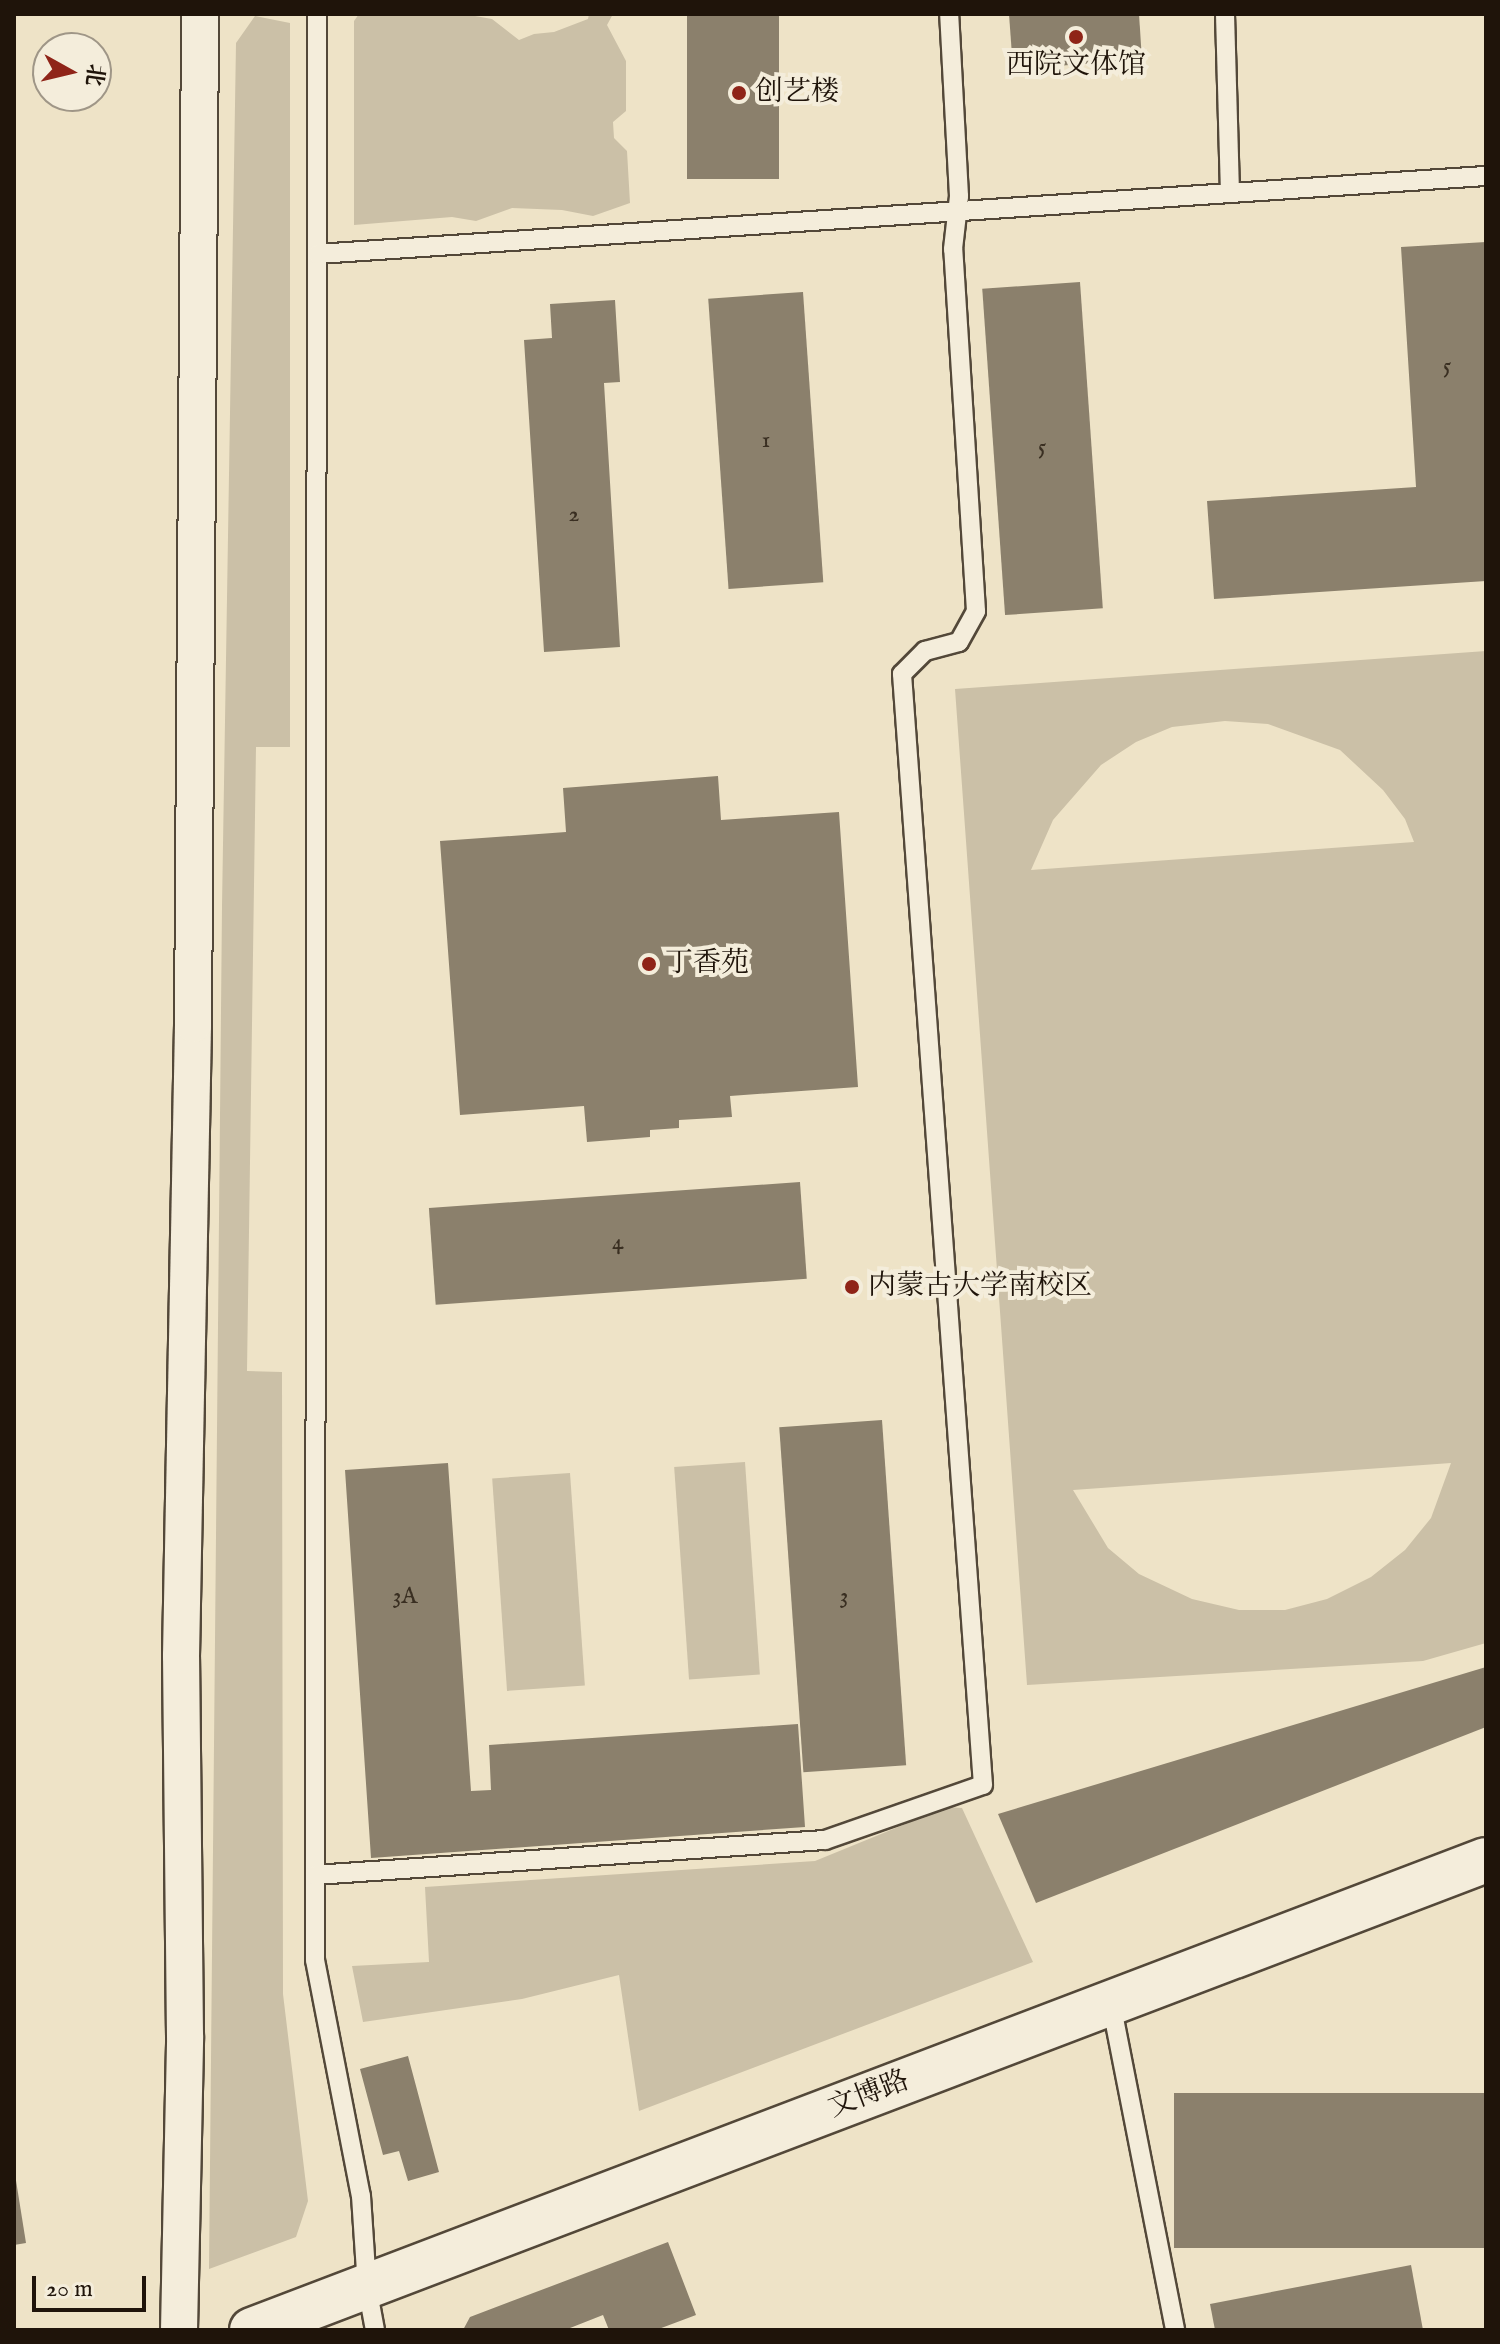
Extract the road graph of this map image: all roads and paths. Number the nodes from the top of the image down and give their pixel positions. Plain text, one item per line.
1 (200, 14) edge
2 (317, 14) edge
3 (949, 14) edge
4 (1225, 14) edge
5 (1486, 176) edge
6 (1230, 193) junction
7 (957, 211) junction
8 (317, 254) junction
9 (1486, 1860) edge
10 (315, 1875) junction
11 (1111, 2003) junction
12 (367, 2287) junction
13 (179, 2330) edge
14 (252, 2330) edge
15 (375, 2330) edge
16 (1175, 2330) edge

1 - 13 street
2 - 8 lane
3 - 7 lane
4 - 6 lane
5 - 6 lane
6 - 7 lane
7 - 8 lane
7 - 10 lane
8 - 10 lane
9 - 11 street, 文博路
10 - 12 lane
11 - 12 street, 文博路
11 - 16 lane
12 - 14 street, 文博路
12 - 15 lane

